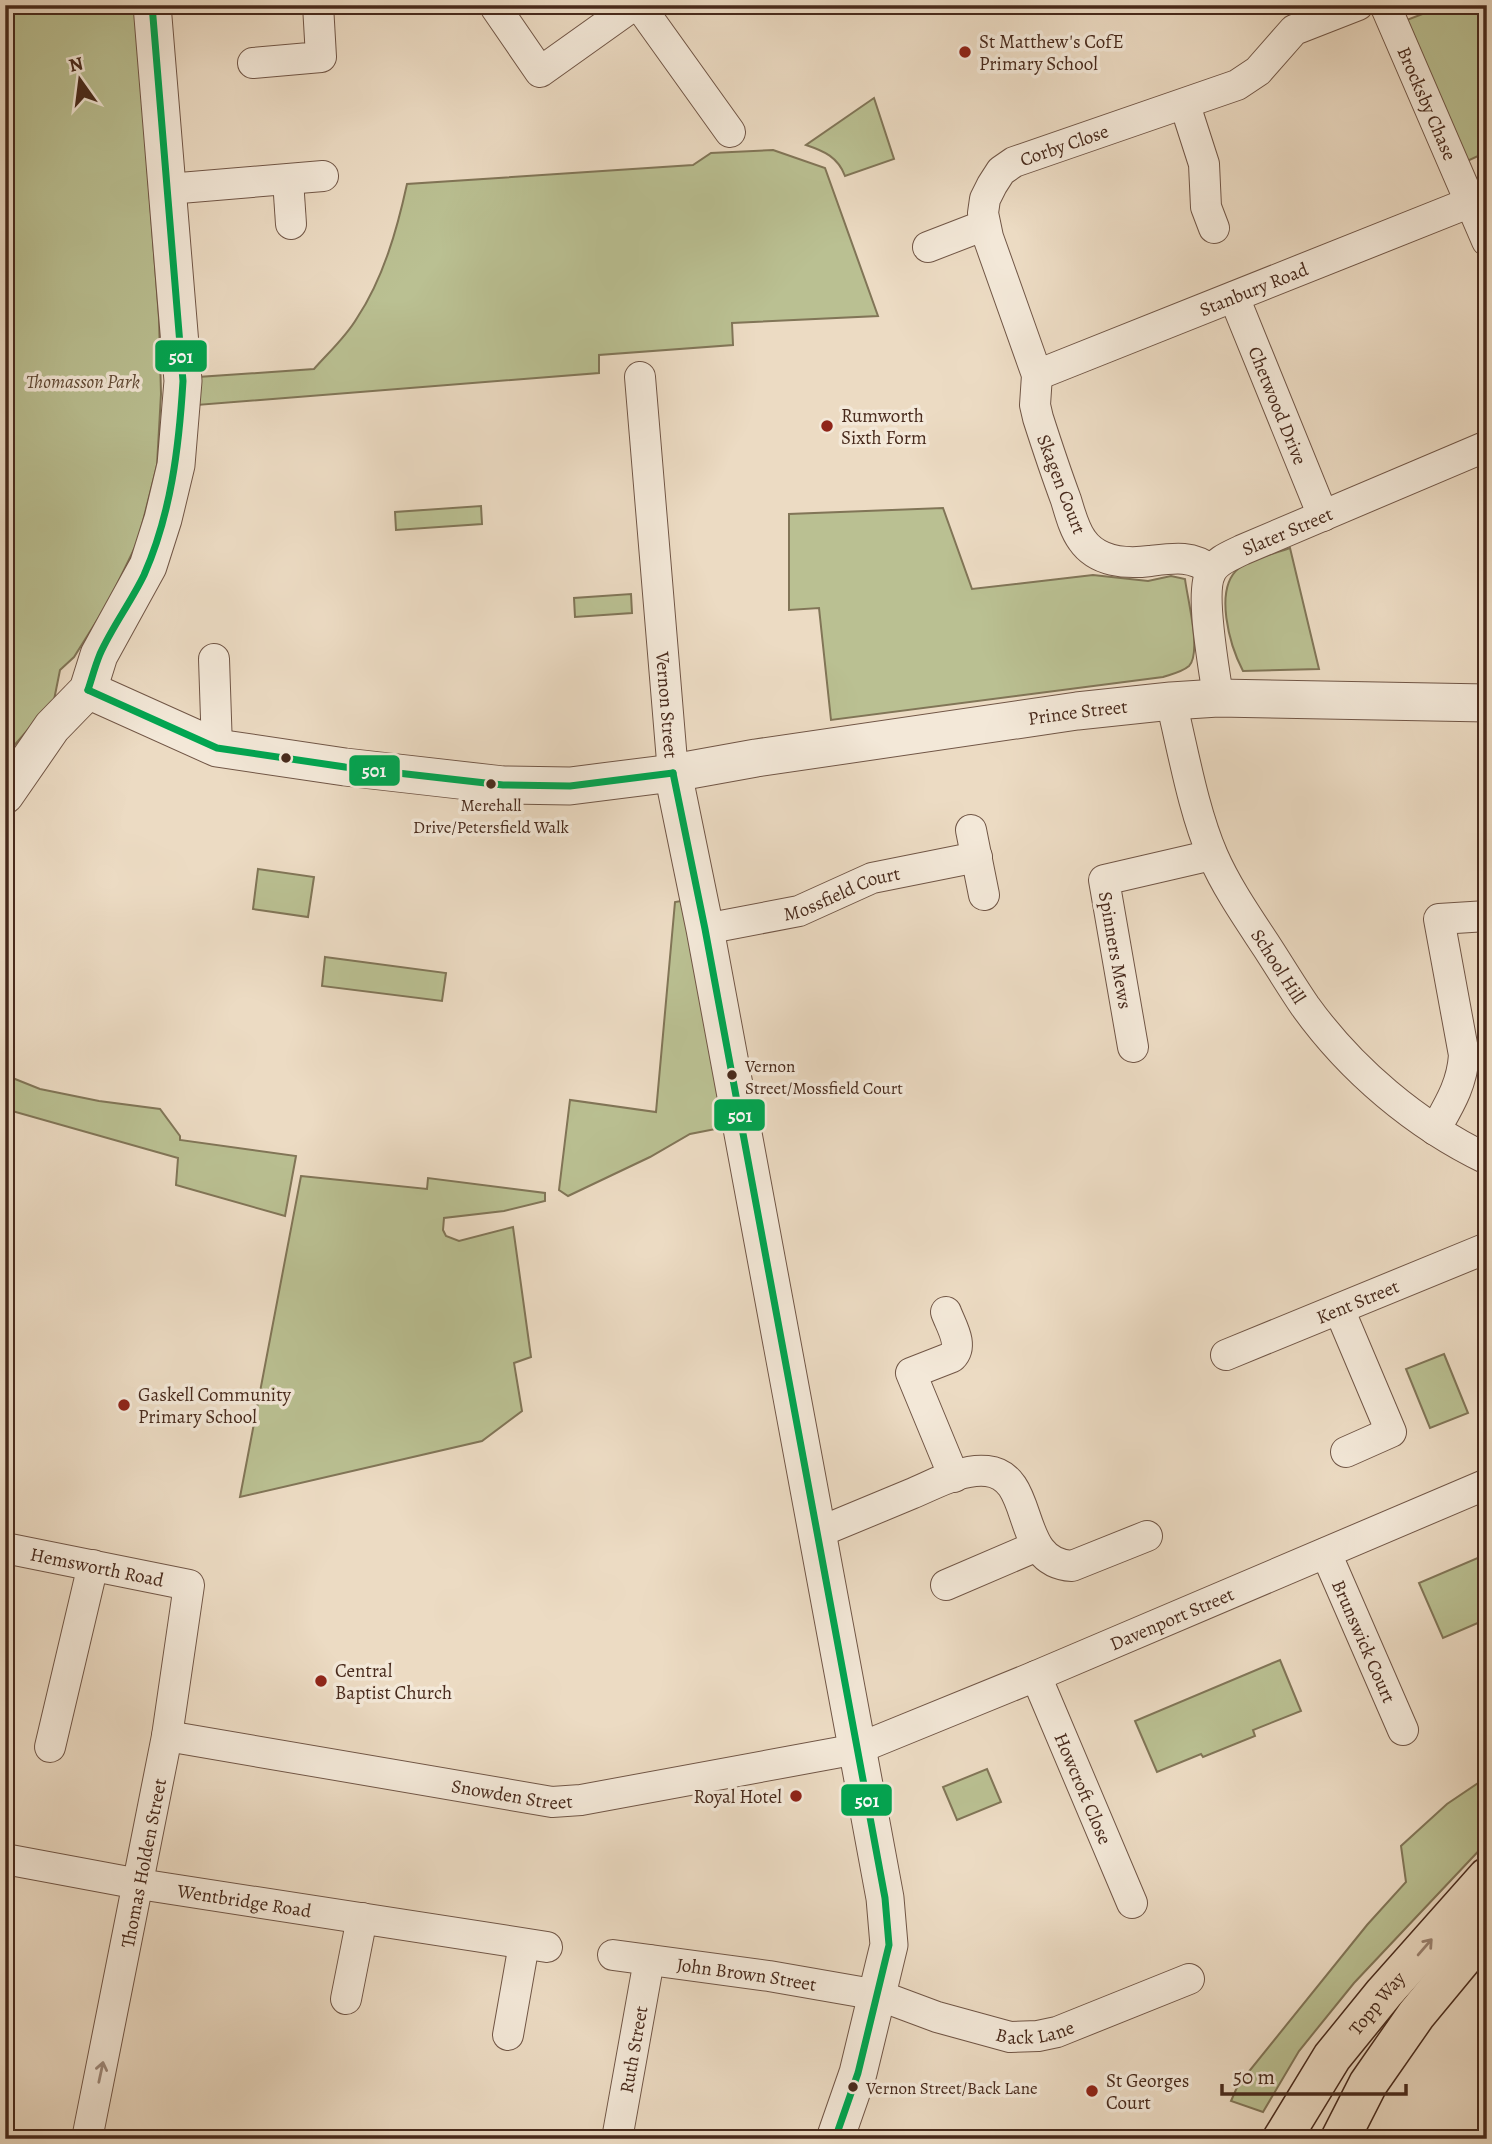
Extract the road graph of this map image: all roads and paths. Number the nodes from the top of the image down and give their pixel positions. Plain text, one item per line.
1 (152, 5) edge
2 (318, 5) edge
3 (1358, 5) edge
4 (1385, 5) edge
5 (643, 7) edge
6 (496, 8) dead end
7 (253, 63) dead end
8 (1185, 105) junction
9 (730, 132) dead end
10 (323, 176) dead end
11 (288, 180) junction
12 (168, 189) junction
13 (1471, 202) junction
14 (291, 224) dead end
15 (985, 225) junction
16 (1213, 228) dead end
17 (1487, 241) edge
18 (928, 247) dead end
19 (1234, 297) junction
20 (1037, 374) junction
21 (640, 377) dead end
22 (1487, 446) edge
23 (1323, 516) junction
24 (1211, 570) junction
25 (224, 679) dead end
26 (88, 690) junction
27 (1218, 698) junction
28 (1171, 702) junction
29 (1487, 703) edge
30 (217, 748) junction
31 (673, 773) junction
32 (5, 795) edge
33 (1212, 855) junction
34 (984, 895) dead end
35 (1487, 916) edge
36 (705, 929) junction
37 (1133, 1047) dead end
38 (1435, 1130) junction
39 (1487, 1159) edge
40 (1487, 1248) edge
41 (1339, 1309) junction
42 (946, 1312) dead end
43 (1226, 1355) dead end
44 (1346, 1452) dead end
45 (954, 1477) junction
46 (1487, 1484) edge
47 (817, 1533) junction
48 (1147, 1535) dead end
49 (1037, 1546) junction
50 (5, 1548) edge
51 (1326, 1553) junction
52 (93, 1564) junction
53 (189, 1585) joint
54 (946, 1585) dead end
55 (1037, 1676) junction
56 (49, 1730) dead end
57 (1403, 1730) dead end
58 (167, 1736) junction
59 (857, 1749) junction
60 (5, 1859) edge
61 (1487, 1877) edge
62 (139, 1884) junction
63 (1132, 1903) dead end
64 (362, 1919) junction
65 (1487, 1929) edge
66 (613, 1955) dead end
67 (649, 1960) junction
68 (1189, 1979) dead end
69 (878, 1995) junction
70 (346, 1999) dead end
71 (508, 2035) dead end
72 (87, 2139) edge
73 (617, 2139) edge
74 (835, 2139) edge
75 (1282, 2139) edge
76 (1340, 2139) edge

1 - 12 street
2 - 7 street
3 - 8 street
4 - 13 street, Brocksby Chase
5 - 6 street
5 - 9 street
8 - 15 street, Corby Close
8 - 16 street
10 - 11 street
11 - 12 street
11 - 14 street
12 - 26 street
13 - 17 street, Brocksby Chase
13 - 19 street, Stanbury Road
15 - 18 street
15 - 20 street, Corby Close
19 - 20 street, Stanbury Road
19 - 23 street, Chetwood Drive
20 - 24 street, Skagen Court
21 - 31 street, Vernon Street
22 - 23 street, Slater Street
23 - 24 street, Slater Street
24 - 27 street
25 - 30 street
26 - 30 street, Prince Street
26 - 32 street
27 - 28 street, Prince Street
27 - 29 street, Prince Street
28 - 31 street, Prince Street
28 - 33 street, School Hill
30 - 31 street, Prince Street
31 - 36 street, Vernon Street
33 - 37 street, Spinners Mews
33 - 38 street, School Hill
34 - 36 street, Mossfield Court
35 - 38 street
36 - 47 street, Vernon Street
38 - 39 street, School Hill
40 - 41 street, Kent Street
41 - 43 street, Kent Street
41 - 44 street
42 - 45 street
45 - 47 street
45 - 49 street
46 - 51 street, Davenport Street
47 - 59 street, Vernon Street
48 - 49 street
49 - 54 street
50 - 52 street, Hemsworth Road
51 - 55 street, Davenport Street
51 - 57 street, Brunswick Court
52 - 53 street, Hemsworth Road
52 - 56 street
53 - 58 street, Thomas Holden Street
55 - 59 street, Davenport Street
55 - 63 street, Howcroft Close
58 - 59 street, Snowden Street
58 - 62 street, Thomas Holden Street
59 - 69 street, Vernon Street
60 - 62 street, Wentbridge Road
75 -> 61 main road, Topp Way
62 - 64 street, Wentbridge Road
72 -> 62 street, Thomas Holden Street
64 - 70 street
64 - 71 street, Wentbridge Road
65 - 76 main road, Topp Way
66 - 67 street, John Brown Street
67 - 69 street, John Brown Street
67 - 73 street, Ruth Street
68 - 69 street, Back Lane
69 - 74 street, Vernon Street

